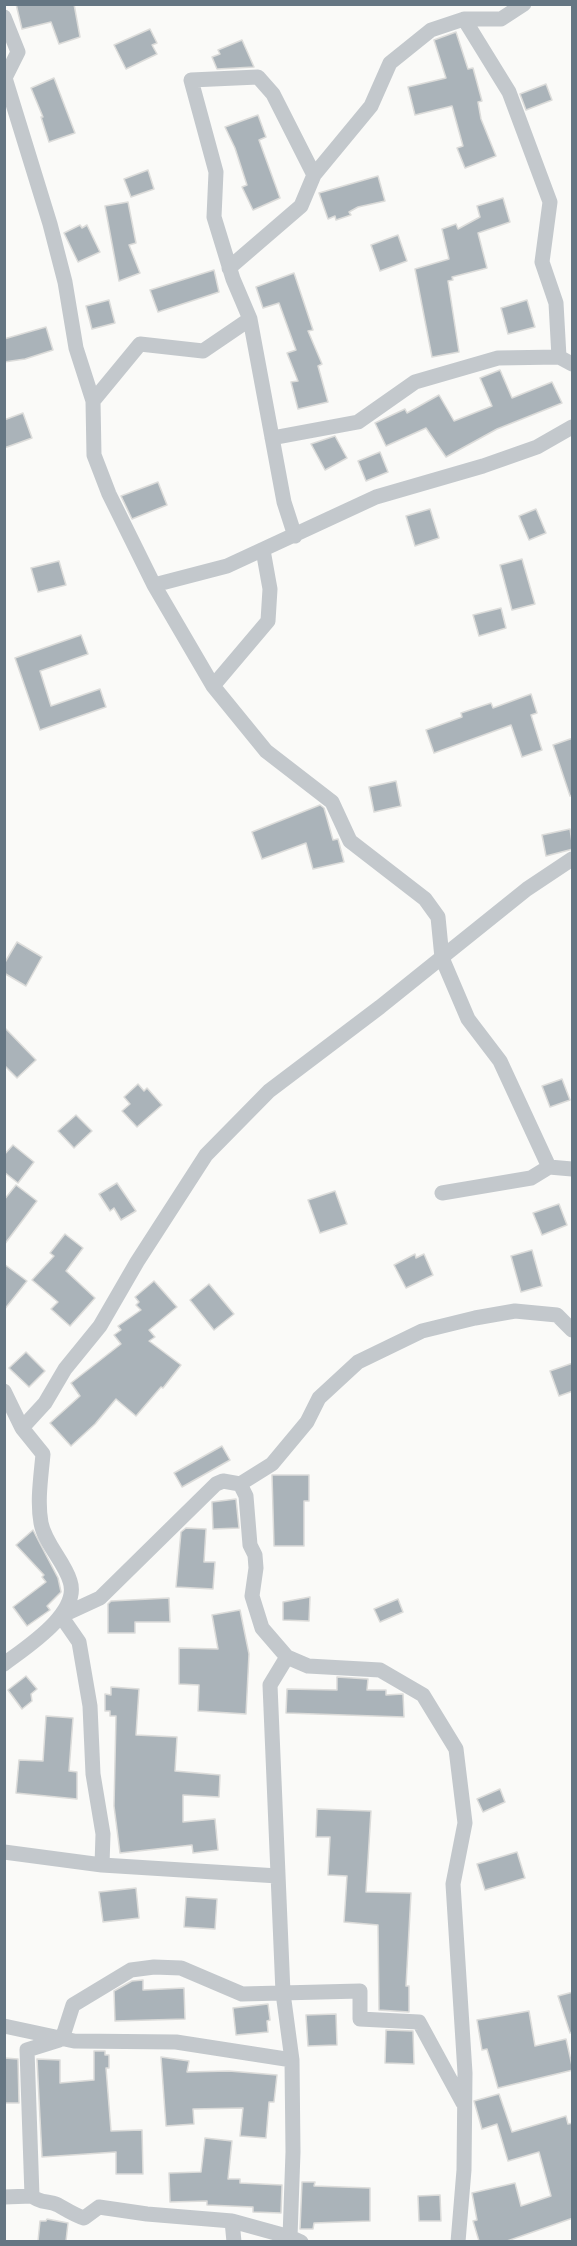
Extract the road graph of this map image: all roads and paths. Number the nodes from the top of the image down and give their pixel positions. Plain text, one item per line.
1 (524, 4) edge
2 (4, 17) edge
3 (464, 20) junction
4 (314, 175) junction
5 (229, 268) junction
6 (250, 318) junction
7 (566, 361) edge
8 (93, 401) junction
9 (573, 427) edge
10 (272, 438) junction
11 (295, 536) junction
12 (263, 550) junction
13 (154, 585) junction
14 (213, 686) junction
15 (573, 859) edge
16 (442, 958) junction
17 (549, 1167) junction
18 (573, 1169) edge
19 (442, 1192) dead end
20 (573, 1330) edge
21 (4, 1391) edge
22 (22, 1428) junction
23 (240, 1484) junction
24 (61, 1616) junction
25 (286, 1657) junction
26 (4, 1664) edge
27 (4, 1852) edge
28 (102, 1865) junction
29 (278, 1876) junction
30 (283, 1993) junction
31 (4, 2026) edge
32 (62, 2039) junction
33 (292, 2060) junction
34 (463, 2104) junction
35 (32, 2196) junction
36 (4, 2197) edge
37 (232, 2221) junction
38 (295, 2239) edge
39 (234, 2241) edge
40 (458, 2241) edge

1 - 3 street
2 - 8 street
3 - 4 street
3 - 7 street
4 - 5 street
4 - 5 street
5 - 6 street
6 - 8 street
6 - 10 street
7 - 10 street
8 - 13 street
9 - 11 street
10 - 11 street
11 - 12 street
12 - 13 street
12 - 14 street
13 - 14 street
14 - 16 street
15 - 16 street
16 - 17 street
16 - 22 street
17 - 18 street
17 - 19 street
20 - 23 street
21 - 22 street
22 - 24 street
23 - 24 street
23 - 25 street
24 - 26 street
24 - 28 street
25 - 29 street
25 - 34 street
27 - 28 street
28 - 29 street
29 - 30 street
30 - 32 street
30 - 33 street
30 - 34 street
31 - 32 street
32 - 33 street
32 - 35 street
33 - 38 street
34 - 40 street
35 - 36 street
35 - 37 street
37 - 38 street
37 - 39 street

